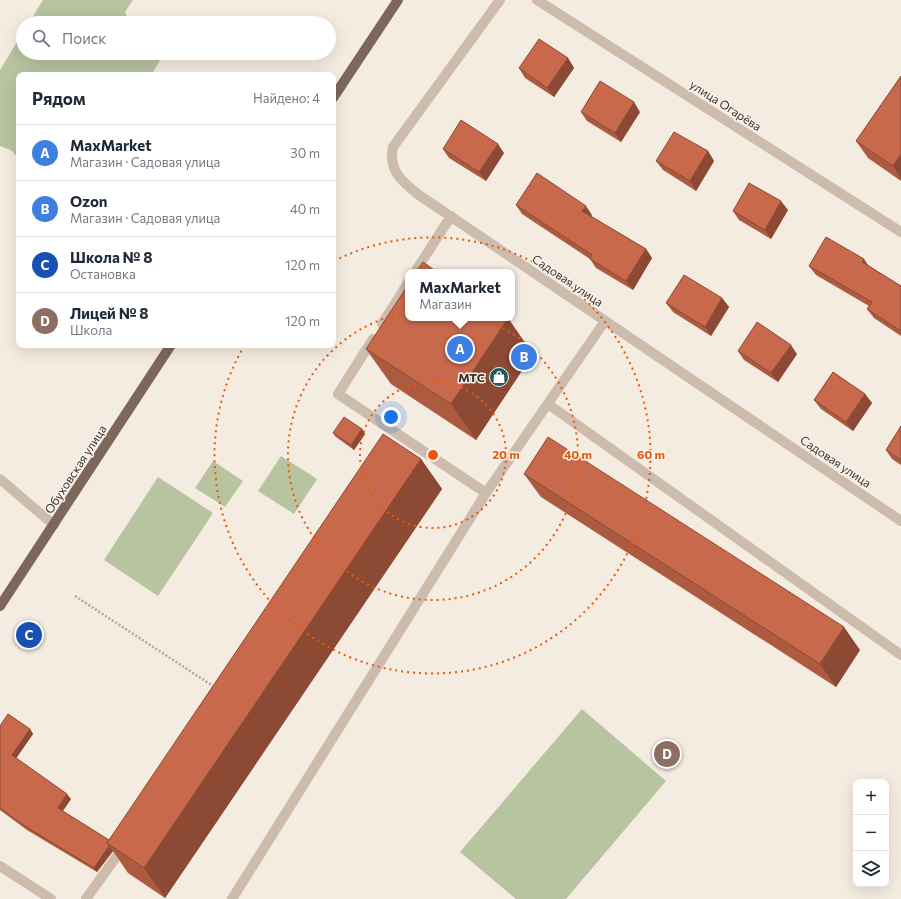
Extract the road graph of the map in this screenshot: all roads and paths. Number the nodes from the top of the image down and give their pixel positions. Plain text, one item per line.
1 (398, 0) edge
2 (500, 0) edge
3 (537, 0) edge
4 (336, 93) edge
5 (451, 216) junction
6 (901, 232) edge
7 (417, 269) edge
8 (405, 288) edge
9 (606, 321) junction
10 (169, 348) edge
11 (548, 404) junction
12 (0, 479) edge
13 (486, 493) junction
14 (901, 521) edge
15 (54, 525) junction
16 (75, 596) dead end
17 (0, 606) edge
18 (901, 656) edge
19 (220, 690) edge
20 (128, 840) edge
21 (0, 866) edge
22 (51, 899) edge
23 (86, 899) edge
24 (232, 899) edge

1 - 4 main road
2 - 5 street, Садовая улица
3 - 6 street, улица Огарёва
5 - 7 street
5 - 9 street, Садовая улица
8 - 13 street
9 - 11 street
9 - 14 street, Садовая улица
10 - 15 main road, Обуховская улица
11 - 13 street
11 - 18 street
12 - 15 street
13 - 24 street
15 - 17 main road, Обуховская улица
16 - 19 path
20 - 23 street
21 - 22 street

